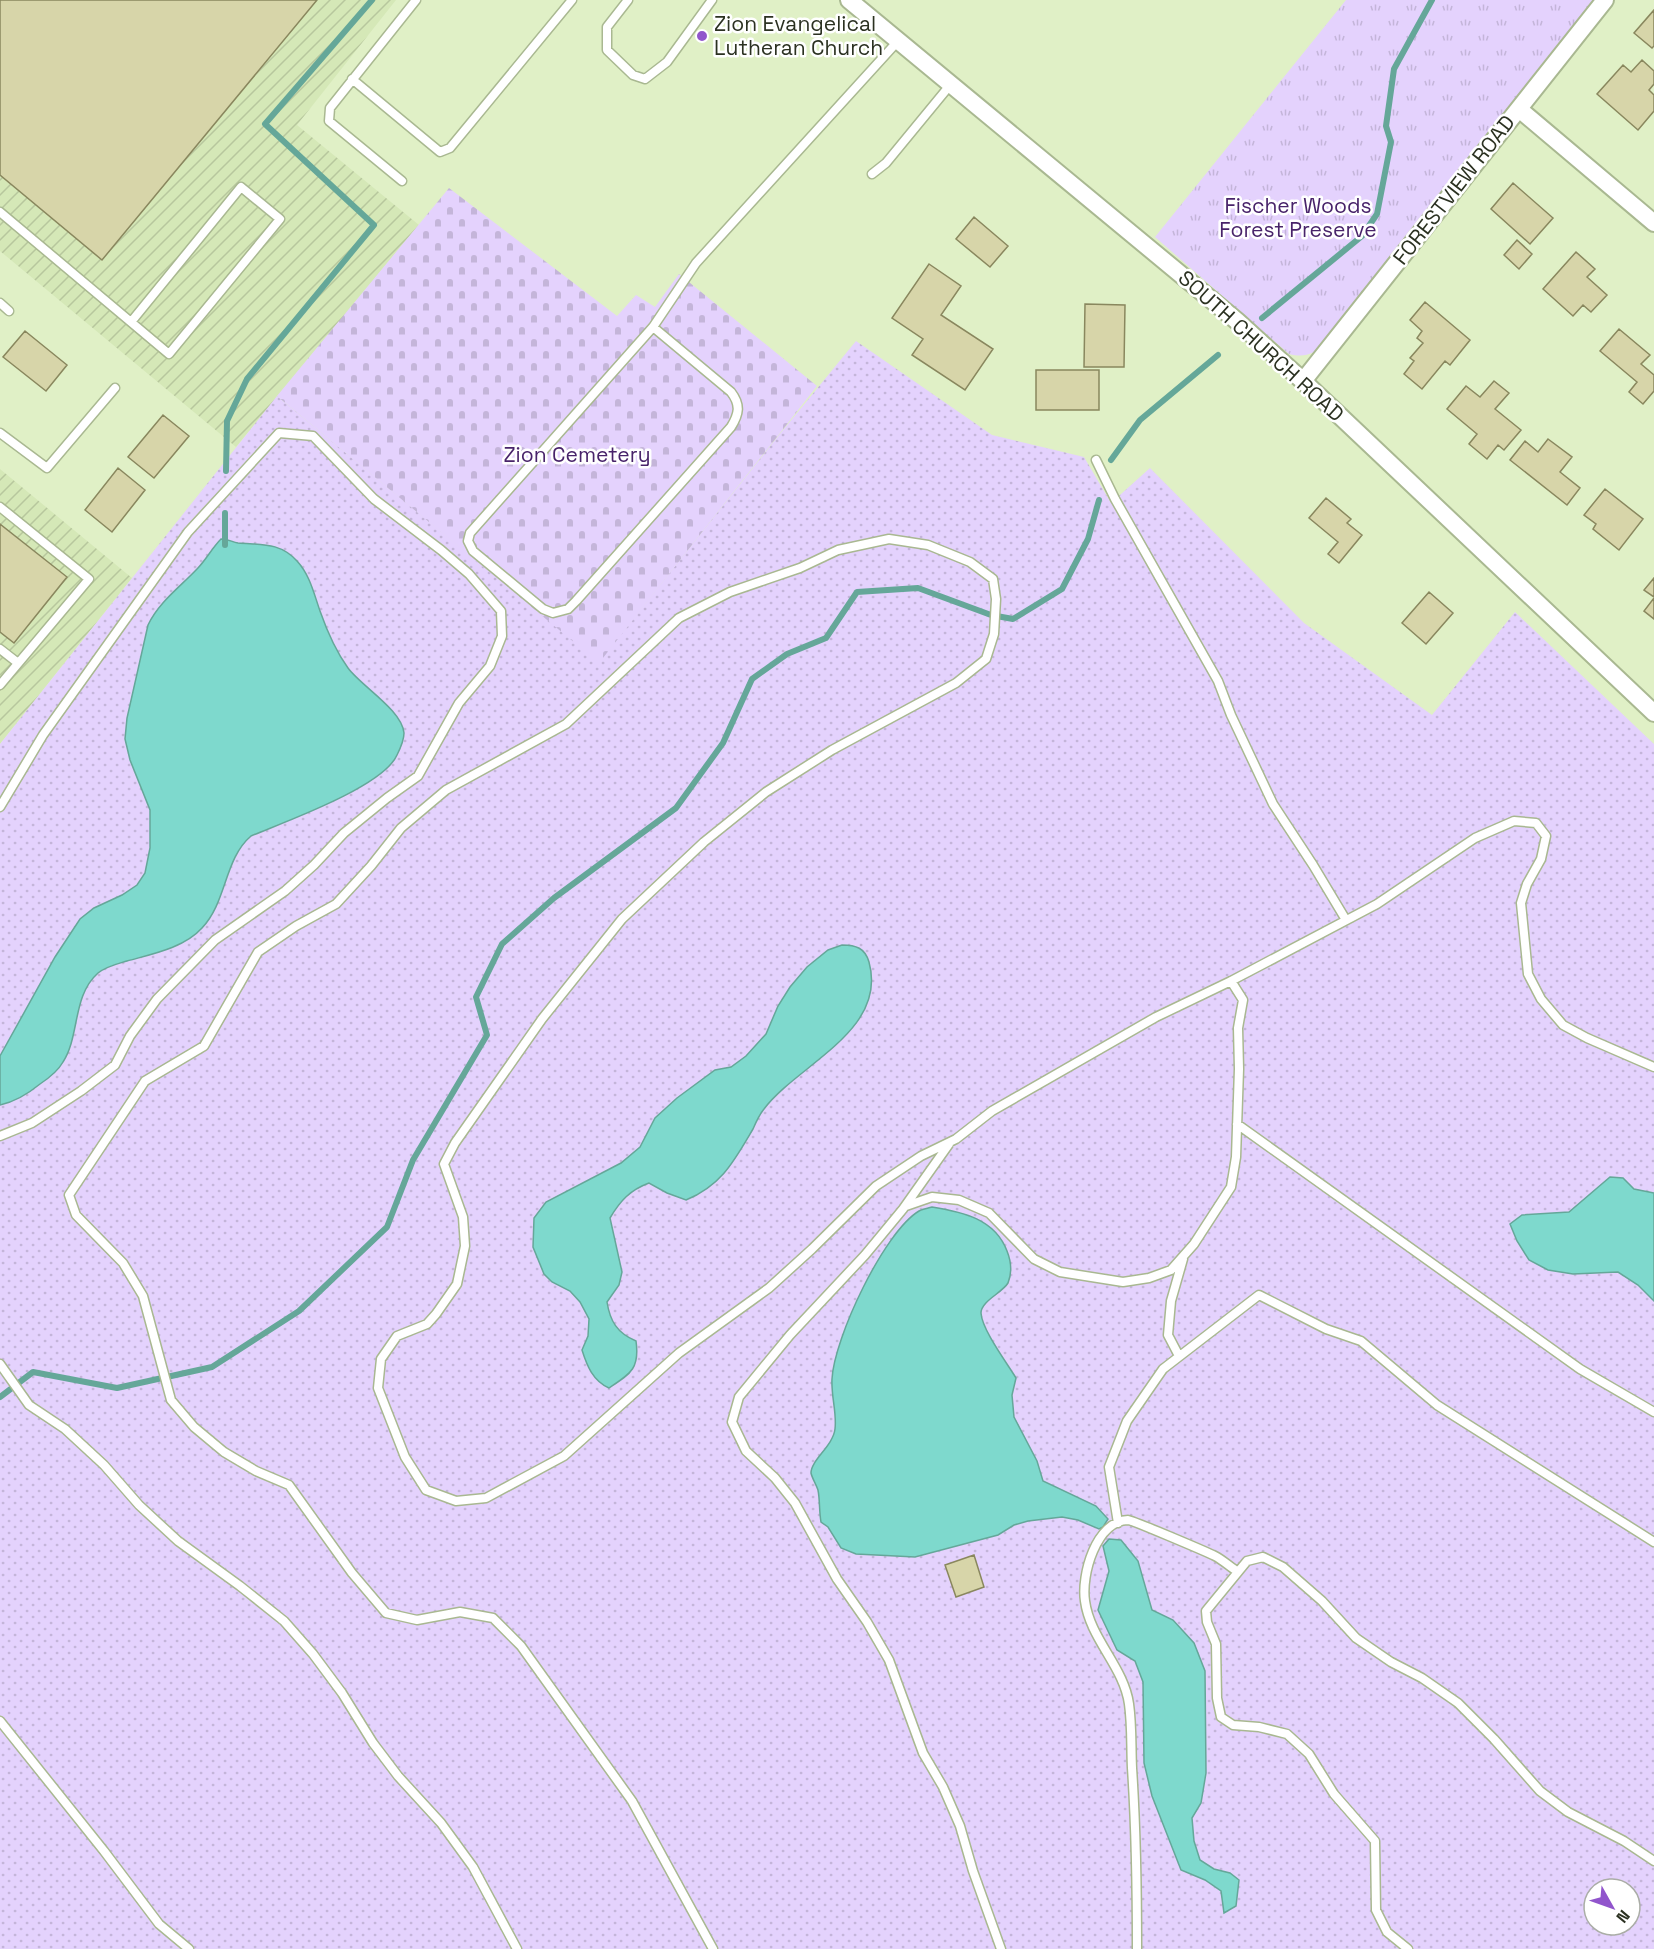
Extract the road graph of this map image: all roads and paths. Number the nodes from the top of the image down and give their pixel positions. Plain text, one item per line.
1 (416, 0) edge
2 (572, 0) edge
3 (628, 0) edge
4 (712, 0) edge
5 (849, 0) edge
6 (1605, 0) edge
7 (898, 41) junction
8 (352, 79) junction
9 (951, 84) junction
10 (1519, 109) junction
11 (872, 174) dead end
12 (402, 182) dead end
13 (0, 212) edge
14 (1654, 223) edge
15 (0, 303) edge
16 (9, 311) dead end
17 (131, 322) junction
18 (653, 327) junction
19 (1303, 381) junction
20 (115, 388) dead end
21 (0, 433) edge
22 (1096, 460) dead end
23 (0, 507) edge
24 (0, 649) edge
25 (18, 663) junction
26 (0, 685) edge
27 (1654, 712) edge
28 (0, 807) edge
29 (1346, 920) junction
30 (1231, 981) junction
31 (1654, 1066) edge
32 (1237, 1124) junction
33 (0, 1136) edge
34 (951, 1141) junction
35 (906, 1206) junction
36 (1184, 1256) junction
37 (1179, 1356) junction
38 (0, 1364) edge
39 (1654, 1412) edge
40 (1118, 1523) junction
41 (1654, 1542) edge
42 (1238, 1572) junction
43 (0, 1721) edge
44 (1654, 1861) edge
45 (189, 1949) edge
46 (517, 1949) edge
47 (713, 1949) edge
48 (1001, 1949) edge
49 (1137, 1949) edge
50 (1408, 1949) edge

1 - 8 lane
2 - 8 lane
3 - 4 lane
5 - 7 street, SOUTH CHURCH ROAD
6 - 10 street, FORESTVIEW ROAD
7 - 9 street, SOUTH CHURCH ROAD
7 - 18 lane
8 - 12 lane
9 - 11 lane
9 - 19 street, SOUTH CHURCH ROAD
10 - 14 street
10 - 19 street, FORESTVIEW ROAD
13 - 17 lane
15 - 16 lane
17 - 17 lane
18 - 18 lane
19 - 27 street, SOUTH CHURCH ROAD
20 - 21 lane
22 - 29 lane
23 - 25 lane
24 - 25 lane
25 - 26 lane
28 - 33 lane
29 - 30 lane
29 - 31 lane
30 - 32 lane
30 - 34 lane
32 - 36 lane
32 - 39 lane
34 - 35 lane
34 - 47 lane
35 - 36 lane
35 - 48 lane
36 - 37 lane
37 - 40 lane
37 - 41 lane
38 - 46 lane
40 - 42 lane
40 - 49 lane
42 - 44 lane
42 - 50 lane
43 - 45 lane

